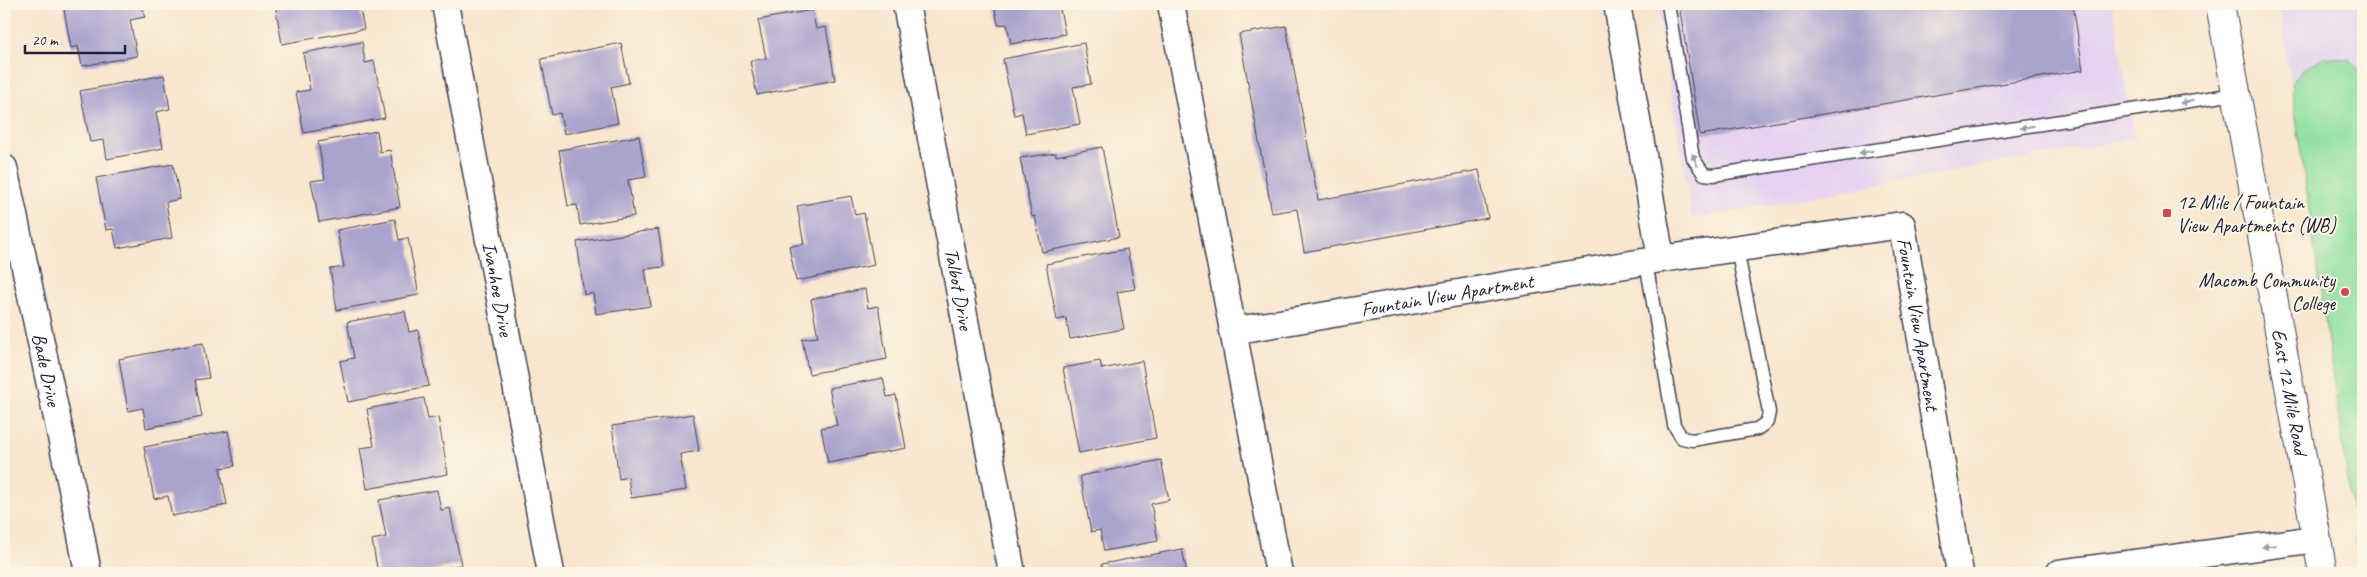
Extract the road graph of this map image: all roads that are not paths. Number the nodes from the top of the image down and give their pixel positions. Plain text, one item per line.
1 (445, 4) edge
2 (906, 4) edge
3 (1171, 4) edge
4 (1617, 4) edge
5 (1668, 4) edge
6 (2220, 4) edge
7 (2235, 94) junction
8 (4, 168) edge
9 (10, 231) edge
10 (1737, 249) junction
11 (1654, 261) junction
12 (1232, 330) junction
13 (2317, 539) junction
14 (88, 573) edge
15 (551, 573) edge
16 (1012, 573) edge
17 (1279, 573) edge
18 (1960, 573) edge
19 (2059, 573) edge
20 (2323, 573) edge

1 - 15 street, Ivanhoe Drive
2 - 16 street, Talbot Drive
3 - 12 street
4 - 11 street
7 -> 5 lane
6 - 7 main road, East 12 Mile Road
7 - 13 main road, East 12 Mile Road
8 - 9 street, Bade Drive
9 - 14 street, Bade Drive
10 - 11 street, Fountain View Apartment
10 - 11 lane
10 - 18 street, Fountain View Apartment
11 - 12 street, Fountain View Apartment
12 - 17 street
13 -> 19 street
13 - 20 main road, East 12 Mile Road

